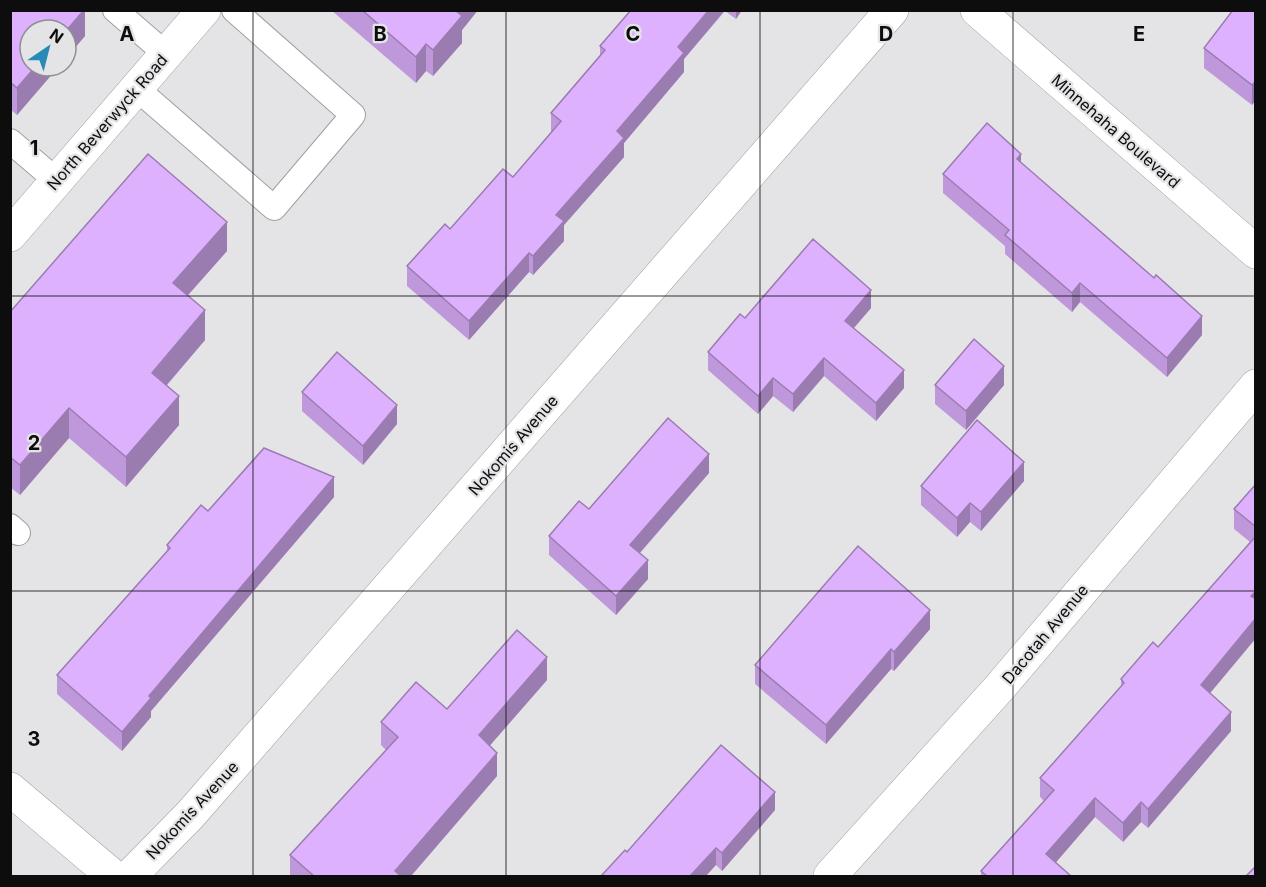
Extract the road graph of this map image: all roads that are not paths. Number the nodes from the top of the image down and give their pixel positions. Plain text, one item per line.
1 (115, 10) edge
2 (204, 10) edge
3 (234, 10) edge
4 (892, 10) edge
5 (977, 10) edge
6 (166, 54) junction
7 (136, 88) junction
8 (10, 141) edge
9 (57, 181) junction
10 (10, 235) edge
11 (1256, 252) edge
12 (1256, 386) edge
13 (10, 789) edge
14 (113, 876) edge
15 (130, 876) edge
16 (830, 876) edge

1 - 6 lane
2 - 6 street, North Beverwyck Road
3 - 7 lane
4 - 15 street, Nokomis Avenue
5 - 11 street, Minnehaha Boulevard
6 - 7 street, North Beverwyck Road
7 - 9 street, North Beverwyck Road
8 - 9 lane
9 - 10 street, North Beverwyck Road
12 - 16 street, Dacotah Avenue
13 - 14 street

